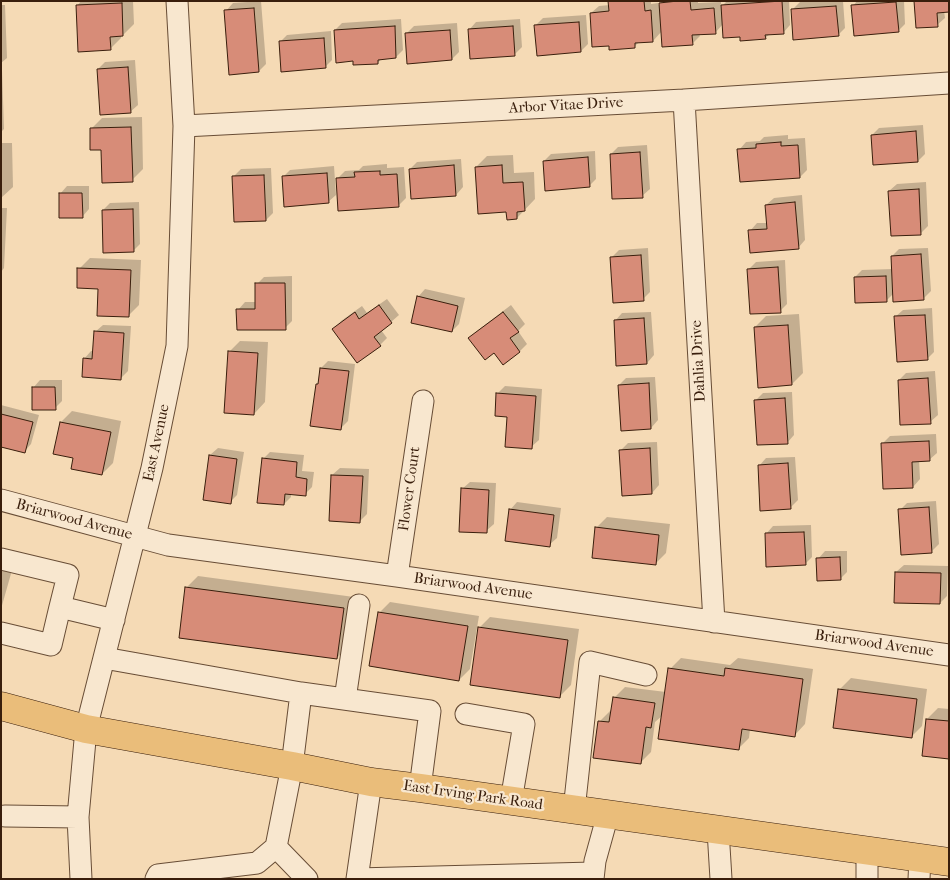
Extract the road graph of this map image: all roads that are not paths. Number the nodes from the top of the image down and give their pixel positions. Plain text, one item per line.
1 (178, 1) edge
2 (949, 83) edge
3 (684, 100) junction
4 (184, 126) junction
5 (423, 401) dead end
6 (1, 500) edge
7 (135, 537) junction
8 (1, 559) edge
9 (397, 576) junction
10 (359, 605) dead end
11 (60, 607) junction
12 (114, 620) junction
13 (714, 622) junction
14 (1, 633) edge
15 (949, 655) edge
16 (104, 658) junction
17 (646, 675) dead end
18 (301, 693) junction
19 (345, 699) junction
20 (1, 706) edge
21 (466, 714) dead end
22 (86, 729) junction
23 (292, 766) junction
24 (370, 782) junction
25 (420, 788) junction
26 (511, 800) junction
27 (574, 810) junction
28 (608, 814) junction
29 (5, 816) dead end
30 (78, 817) junction
31 (718, 830) junction
32 (276, 847) junction
33 (867, 850) junction
34 (949, 862) edge
35 (919, 868) edge
36 (538, 876) edge
37 (593, 876) edge
38 (477, 877) edge
39 (416, 878) edge
40 (81, 879) edge
41 (156, 879) edge
42 (307, 879) edge
43 (357, 879) edge
44 (721, 879) edge
45 (867, 879) edge

1 - 4 street, East Avenue
2 - 3 street, Arbor Vitae Drive
3 - 4 street, Arbor Vitae Drive
3 - 13 street, Dahlia Drive
4 - 7 street, East Avenue
5 - 9 street, Flower Court
6 - 7 street, Briarwood Avenue
7 - 9 street, Briarwood Avenue
7 - 12 street, East Avenue
8 - 11 street
9 - 13 street, Briarwood Avenue
10 - 19 street
11 - 12 street
11 - 14 street
12 - 16 street, East Avenue
13 - 15 street, Briarwood Avenue
16 - 18 street
16 - 22 street, East Avenue
17 - 27 street
18 - 19 street
18 - 23 street
19 - 25 street
20 - 22 main road, East Irving Park Road
21 - 26 street
22 - 23 main road, East Irving Park Road
22 - 30 street, East Avenue
23 - 24 main road, East Irving Park Road
23 - 32 street
24 - 25 main road, East Irving Park Road
24 - 43 street
25 - 26 main road, East Irving Park Road
26 - 27 main road, East Irving Park Road
27 - 28 main road, East Irving Park Road
28 - 31 main road, East Irving Park Road
28 - 37 street
29 - 30 street
30 - 40 street, East Avenue
31 - 33 main road, East Irving Park Road
31 - 44 street
32 - 41 street
32 - 42 street
33 - 35 main road, East Irving Park Road
33 - 45 street
34 - 35 main road, East Irving Park Road
36 - 37 street
36 - 38 street
38 - 39 street
39 - 43 street

